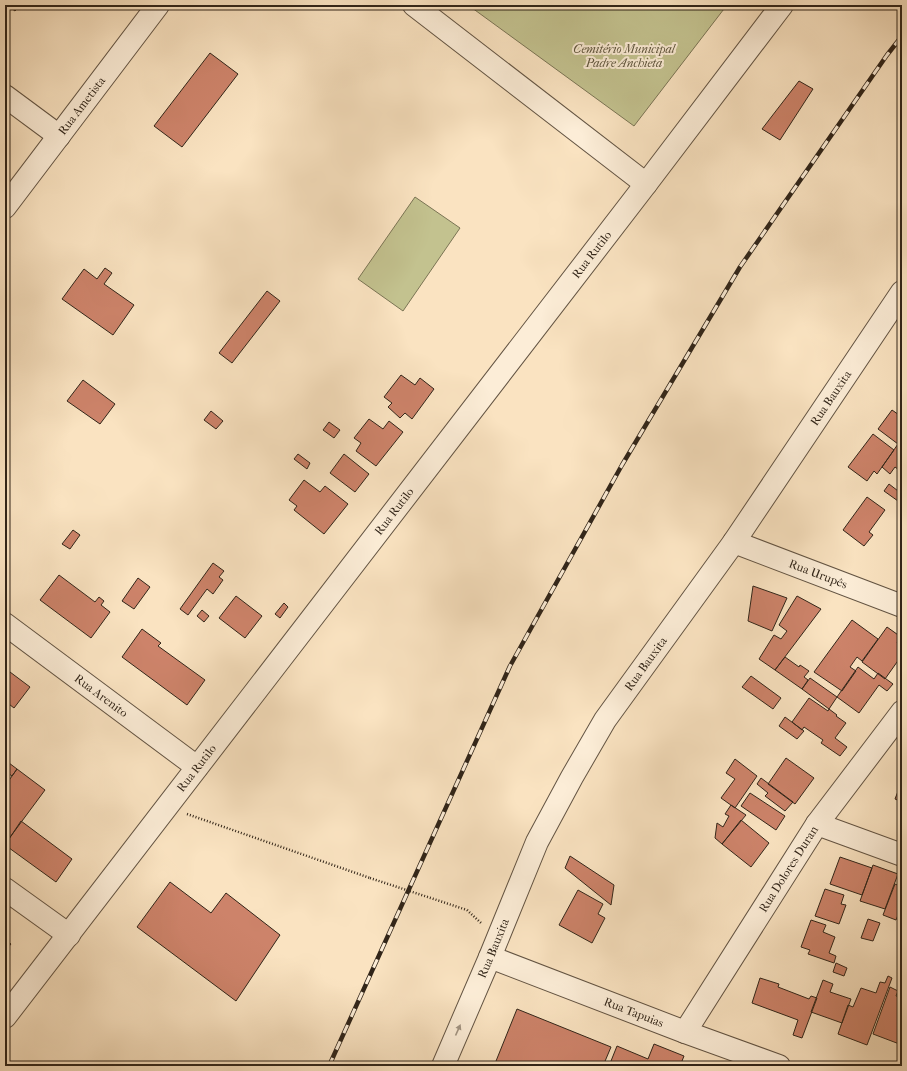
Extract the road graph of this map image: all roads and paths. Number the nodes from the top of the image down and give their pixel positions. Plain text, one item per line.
1 (158, 5) edge
2 (414, 5) edge
3 (782, 5) edge
4 (5, 96) edge
5 (59, 136) junction
6 (646, 184) junction
7 (5, 207) edge
8 (902, 292) edge
9 (734, 542) junction
10 (902, 606) edge
11 (5, 624) edge
12 (902, 712) edge
13 (198, 767) junction
14 (167, 807) junction
15 (817, 824) junction
16 (902, 855) edge
17 (5, 889) edge
18 (467, 910) dead end
19 (68, 935) junction
20 (490, 957) junction
21 (5, 1016) edge
22 (685, 1032) junction
23 (443, 1066) edge
24 (779, 1066) edge

1 - 5 street, Rua Ametista
2 - 6 street
3 - 6 street, Rua Rutilo
4 - 5 street
5 - 7 street, Rua Ametista
6 - 13 street, Rua Rutilo
8 - 9 street, Rua Bauxita
9 - 10 street, Rua Urupês
9 - 20 street, Rua Bauxita
11 - 13 street, Rua Arenito
12 - 15 street, Rua Dolores Duran
13 - 14 street, Rua Rutilo
14 - 18 path, bridge
14 - 19 street, Rua Rutilo
15 - 16 street
15 - 22 street, Rua Dolores Duran
17 - 19 street
19 - 21 street, Rua Rutilo
20 - 22 street, Rua Tapuias
23 -> 20 street, Rua Bauxita
22 - 24 street, Rua Tapuias

